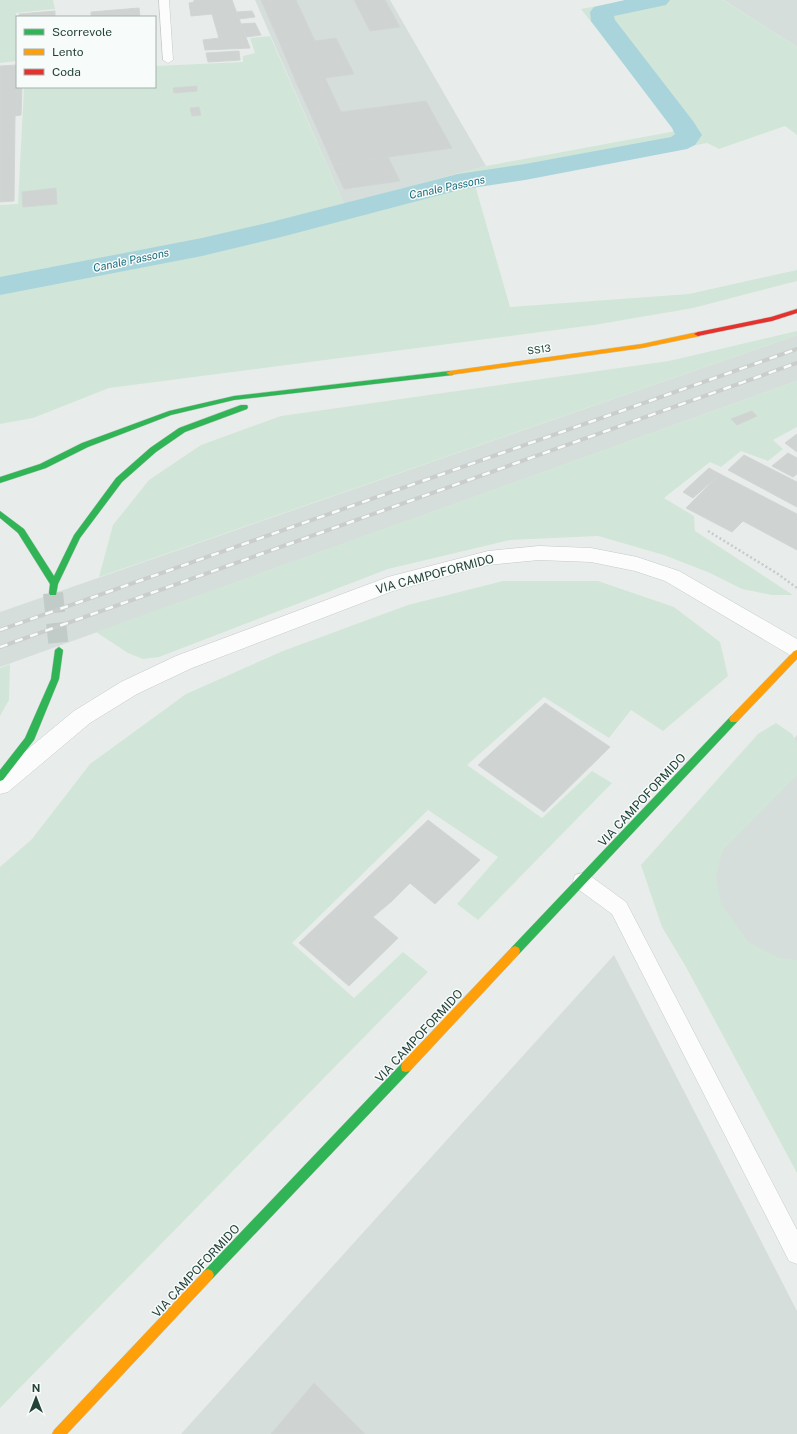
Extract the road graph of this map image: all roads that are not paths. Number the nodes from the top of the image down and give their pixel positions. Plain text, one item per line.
1 (164, 0) edge
2 (168, 60) dead end
3 (797, 311) edge
4 (282, 392) junction
5 (0, 480) edge
6 (0, 514) edge
7 (797, 649) edge
8 (59, 650) tunnel mouth
9 (797, 654) edge
10 (0, 777) edge
11 (0, 785) edge
12 (582, 881) junction
13 (797, 1253) edge
14 (58, 1434) edge

1 - 2 lane
3 - 4 main road, SS13 / SS13
4 - 5 main road, SS13
4 - 6 main road, SS13
7 - 11 street, VIA CAMPOFORMIDO
8 - 10 main road
9 - 12 main road, VIA CAMPOFORMIDO
12 - 13 lane
12 - 14 main road, VIA CAMPOFORMIDO

